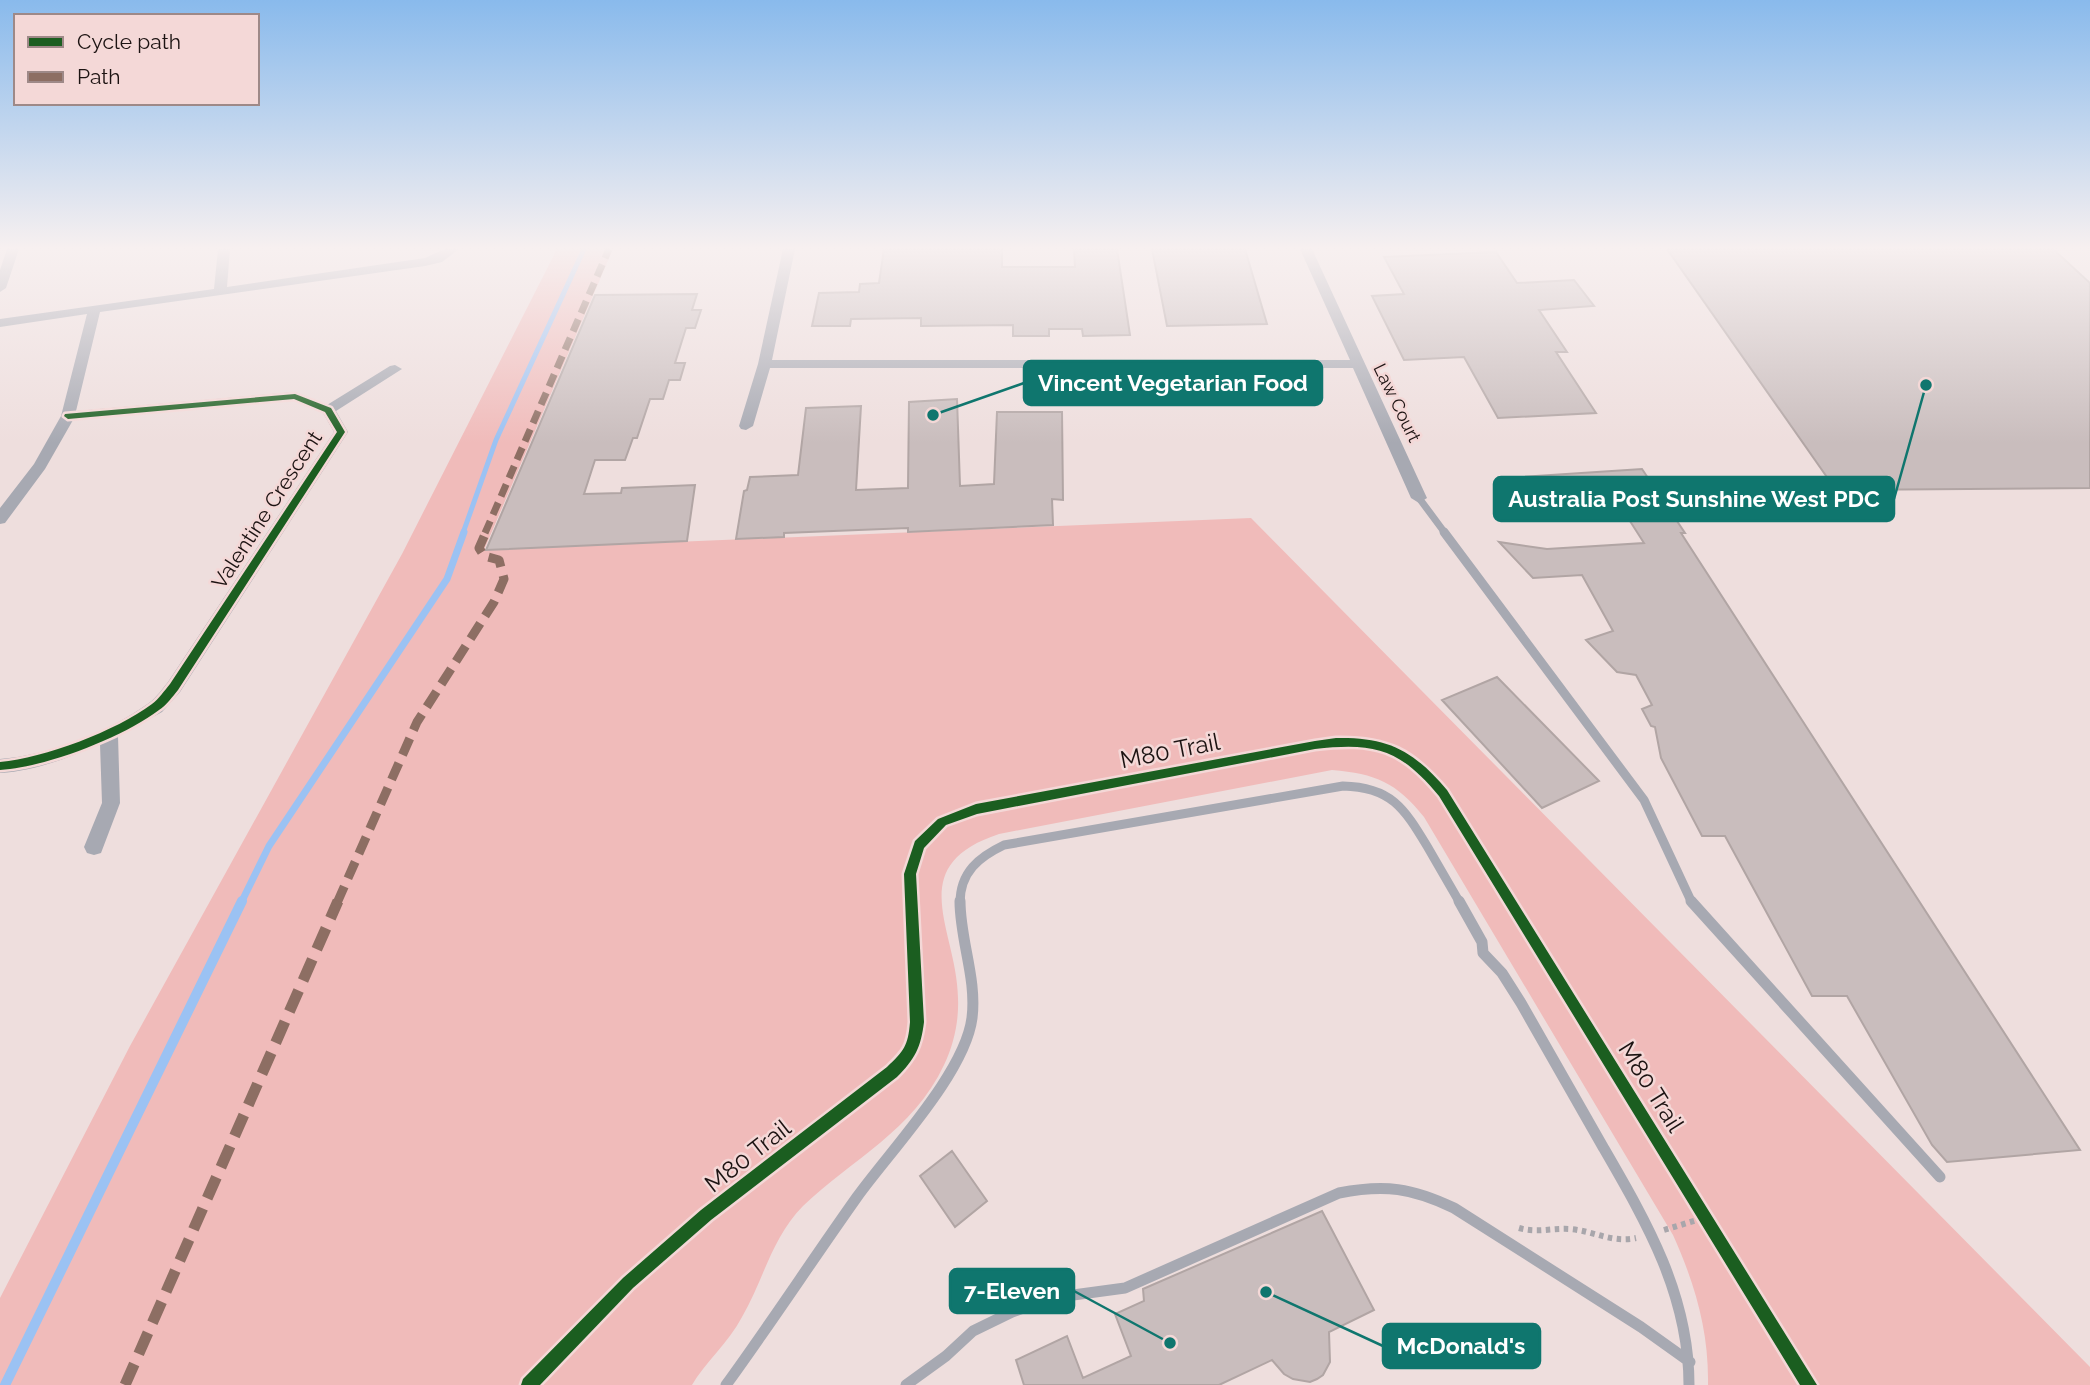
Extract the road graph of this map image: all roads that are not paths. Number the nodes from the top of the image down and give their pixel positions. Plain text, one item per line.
1 (68, 314) edge
2 (93, 314) edge
3 (776, 314) edge
4 (1335, 314) edge
5 (0, 323) edge
6 (1357, 363) junction
7 (765, 365) junction
8 (395, 369) dead end
9 (328, 410) junction
10 (68, 416) junction
11 (746, 426) dead end
12 (1419, 498) joint
13 (0, 519) edge
14 (109, 733) junction
15 (0, 766) edge
16 (94, 847) dead end
17 (1940, 1177) dead end
18 (1690, 1362) junction
19 (726, 1385) edge
20 (906, 1385) edge
21 (1689, 1385) edge

1 - 5 street
2 - 10 street
3 - 7 street
4 - 6 street, Law Court
6 - 7 street
6 - 12 street, Law Court
7 - 11 street
8 - 9 street
9 - 10 street, Valentine Crescent
9 - 14 street, Valentine Crescent
10 - 13 street
12 - 17 lane
14 - 15 street, Valentine Crescent
14 - 16 street
18 - 19 lane
18 - 20 lane
18 - 21 lane

